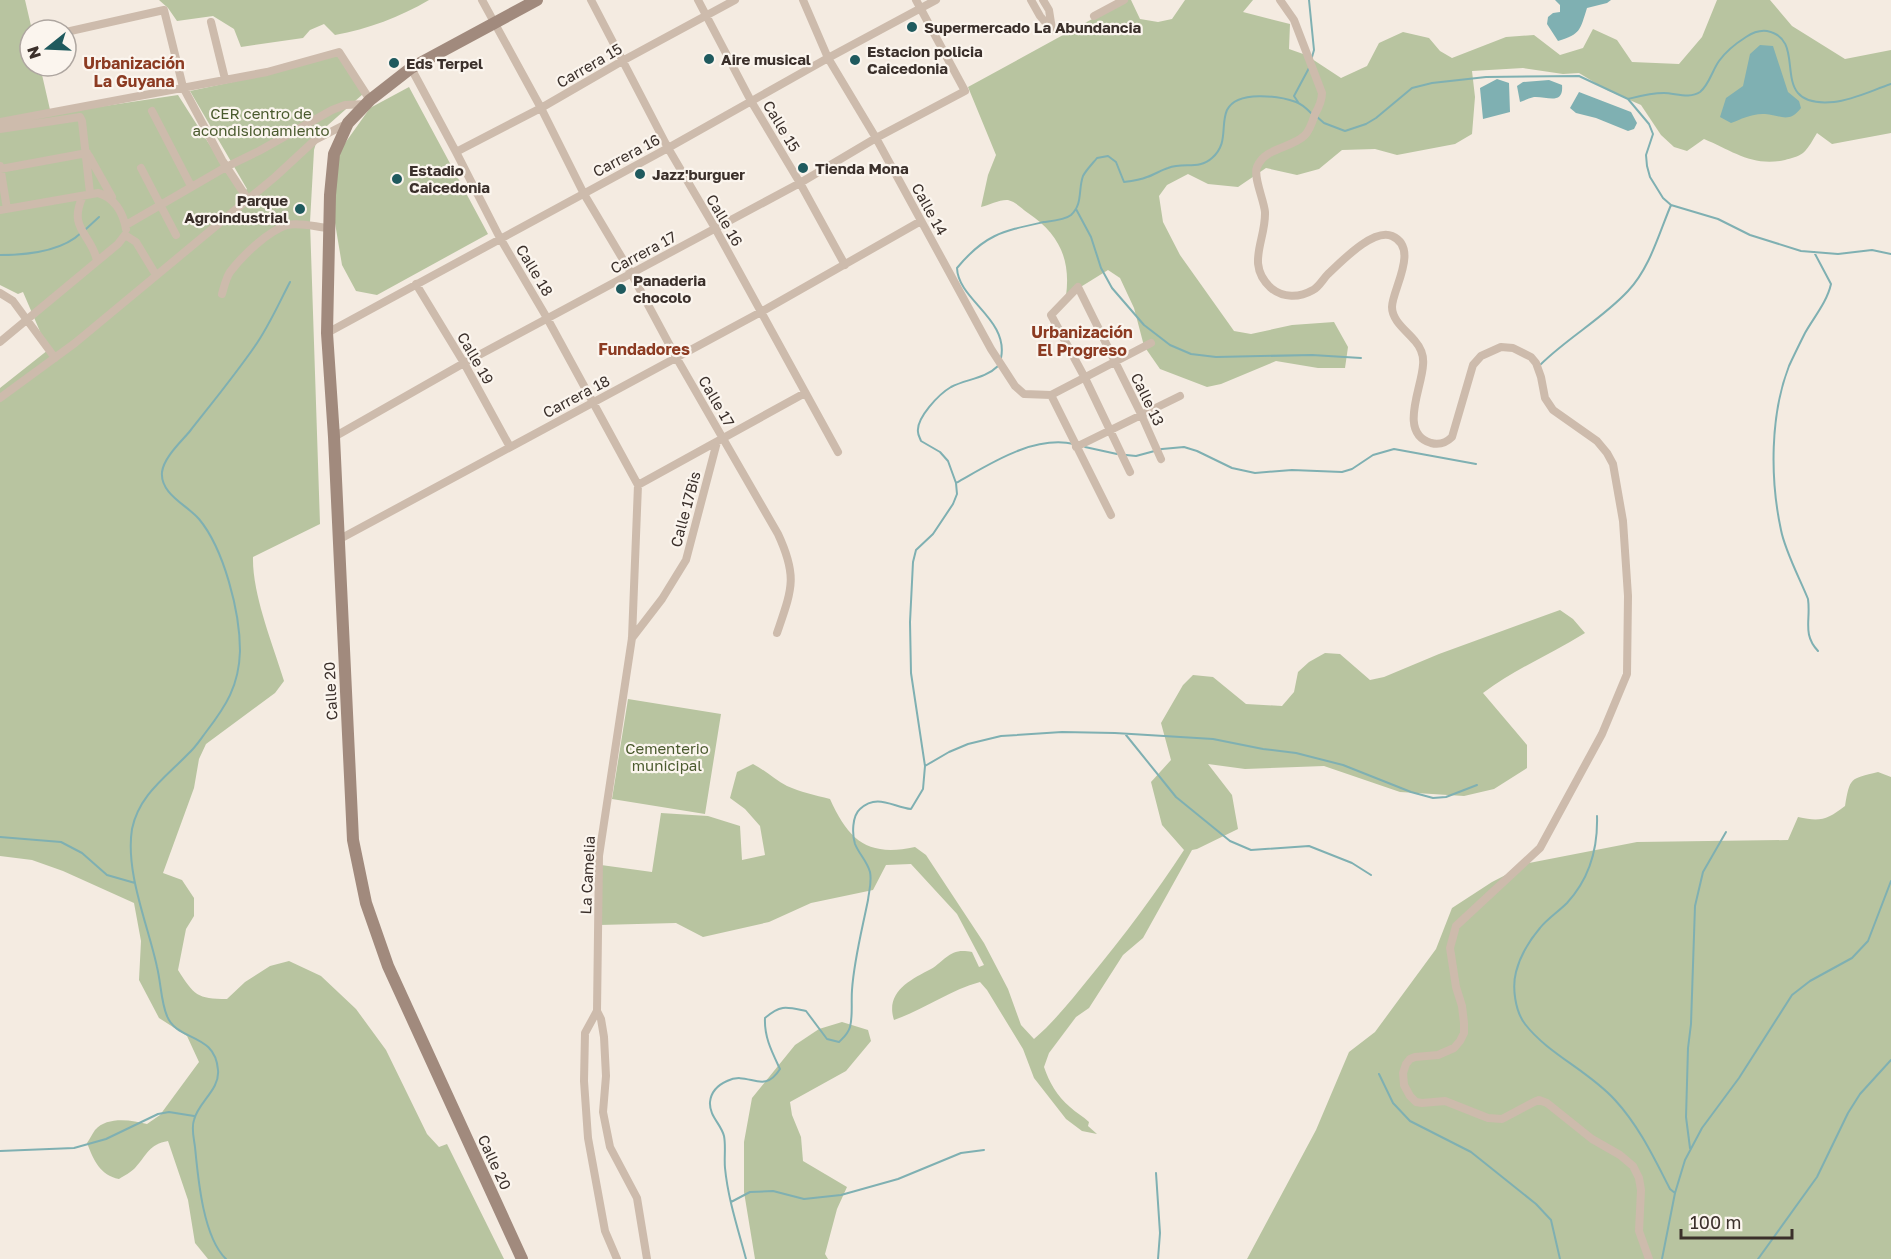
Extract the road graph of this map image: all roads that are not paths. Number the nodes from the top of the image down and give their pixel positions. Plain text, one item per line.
1 (482, 0) edge
2 (537, 0) edge
3 (591, 0) edge
4 (698, 0) edge
5 (735, 0) edge
6 (803, 0) edge
7 (936, 0) edge
8 (1031, 0) edge
9 (1043, 0) edge
10 (1124, 0) edge
11 (1280, 0) edge
12 (918, 4) edge
13 (707, 16) junction
14 (1094, 16) dead end
15 (211, 22) dead end
16 (495, 24) junction
17 (78, 29) edge
18 (828, 58) junction
19 (624, 60) junction
20 (411, 68) junction
21 (225, 79) junction
22 (183, 87) junction
23 (751, 101) junction
24 (368, 102) junction
25 (541, 108) junction
26 (152, 111) dead end
27 (0, 122) edge
28 (348, 123) junction
29 (0, 129) edge
30 (876, 138) junction
31 (668, 148) junction
32 (456, 152) junction
33 (87, 153) junction
34 (226, 167) junction
35 (0, 168) edge
36 (141, 168) dead end
37 (800, 183) junction
38 (191, 186) junction
39 (86, 194) junction
40 (584, 194) junction
41 (69, 198) junction
42 (247, 198) junction
43 (113, 200) junction
44 (160, 204) junction
45 (78, 208) junction
46 (3, 209) edge
47 (921, 220) junction
48 (126, 225) junction
49 (329, 228) junction
50 (715, 228) junction
51 (125, 235) junction
52 (176, 235) dead end
53 (500, 238) junction
54 (95, 249) junction
55 (110, 251) junction
56 (97, 261) junction
57 (845, 265) junction
58 (631, 273) junction
59 (156, 275) junction
60 (416, 284) junction
61 (0, 294) edge
62 (222, 294) dead end
63 (761, 312) junction
64 (548, 318) junction
65 (27, 320) junction
66 (327, 333) junction
67 (0, 342) edge
68 (1151, 343) dead end
69 (676, 357) junction
70 (55, 358) junction
71 (464, 363) junction
72 (1114, 363) junction
73 (1085, 378) junction
74 (805, 393) junction
75 (1051, 395) junction
76 (1180, 396) dead end
77 (0, 398) edge
78 (593, 402) junction
79 (1142, 414) junction
80 (1110, 430) junction
81 (334, 437) junction
82 (721, 440) junction
83 (510, 447) junction
84 (1076, 447) junction
85 (838, 452) dead end
86 (1161, 459) dead end
87 (1130, 472) dead end
88 (638, 485) junction
89 (1111, 515) dead end
90 (338, 540) junction
91 (777, 633) dead end
92 (632, 638) junction
93 (597, 1011) junction
94 (522, 1259) edge
95 (617, 1259) edge
96 (647, 1259) edge
97 (1649, 1259) edge

1 - 16 street, Calle 17
2 - 16 main road, Calle 20
3 - 19 street, Calle 16
4 - 13 street, Calle 15
5 - 13 street, Carrera 15
6 - 18 street, Calle 14
7 - 12 street, Carrera 16
8 - 9 street
10 - 14 street
11 - 97 street
12 - 18 street, Carrera 16
12 - 30 street, Carrera 17
13 - 19 street, Carrera 15
13 - 23 street, Calle 15
15 - 21 street
16 - 20 main road, Calle 20
16 - 25 street, Calle 17
17 - 22 street
18 - 23 street, Carrera 16
18 - 30 street, Calle 14
19 - 25 street, Carrera 15
19 - 31 street, Calle 16
20 - 24 main road, Calle 20
20 - 32 street, Calle 18
21 - 22 street
21 - 24 street
22 - 27 street
22 - 34 street
23 - 31 street, Carrera 16
23 - 37 street, Calle 15
24 - 28 main road, Calle 20
24 - 34 street
25 - 32 street, Carrera 15
25 - 40 street, Calle 17
26 - 38 street
28 - 42 street
28 - 49 main road, Calle 20
29 - 33 street
30 - 37 street, Carrera 17
30 - 47 street, Calle 14
31 - 40 street, Carrera 16
31 - 50 street, Calle 16
32 - 53 street, Calle 18
33 - 35 street
33 - 39 street
33 - 43 street
34 - 38 street
34 - 42 street
35 - 46 street
36 - 44 street
37 - 50 street, Carrera 17
37 - 57 street, Calle 15
38 - 44 street
39 - 41 street
39 - 43 street
39 - 45 street
40 - 53 street, Carrera 16
40 - 58 street, Calle 17
41 - 45 street
41 - 46 street
42 - 59 street
43 - 48 street
44 - 48 street
44 - 52 street
45 - 54 street
47 - 57 street, Carrera 18
47 - 75 street, Calle 14
48 - 51 street
49 - 62 street
49 - 66 main road, Calle 20
50 - 58 street, Carrera 17
50 - 63 street, Calle 16
51 - 55 street
51 - 59 street
53 - 60 street, Carrera 16
53 - 64 street, Calle 18
54 - 55 street
54 - 56 street
55 - 56 street
56 - 65 street
57 - 63 street, Carrera 18
58 - 64 street, Carrera 17
58 - 69 street, Calle 17
59 - 70 street
60 - 66 street, Carrera 16
60 - 71 street, Calle 19
61 - 65 street
63 - 69 street, Carrera 18
63 - 74 street, Calle 16
64 - 71 street, Carrera 17
64 - 78 street, Calle 18
65 - 67 street
65 - 70 street
66 - 81 main road, Calle 20
68 - 72 street
69 - 78 street, Carrera 18
69 - 82 street, Calle 17
70 - 77 street
71 - 81 street, Carrera 17
71 - 83 street, Calle 19
72 - 73 street
72 - 73 street, Calle 13
72 - 79 street, Calle 13
73 - 75 street
73 - 80 street
74 - 82 street
74 - 85 street, Calle 16
75 - 84 street
76 - 79 street
78 - 83 street, Carrera 18
78 - 88 street, Calle 18
79 - 80 street
79 - 86 street, Calle 13
80 - 84 street
80 - 87 street
81 - 90 main road, Calle 20
82 - 88 street
82 - 91 street, Calle 17
82 - 92 street, Calle 17Bis
83 - 90 street, Carrera 18
84 - 89 street
88 - 92 street, La Camelia
90 - 94 main road, Calle 20
92 - 93 street, La Camelia
93 - 95 street
93 - 96 street, La Camelia

